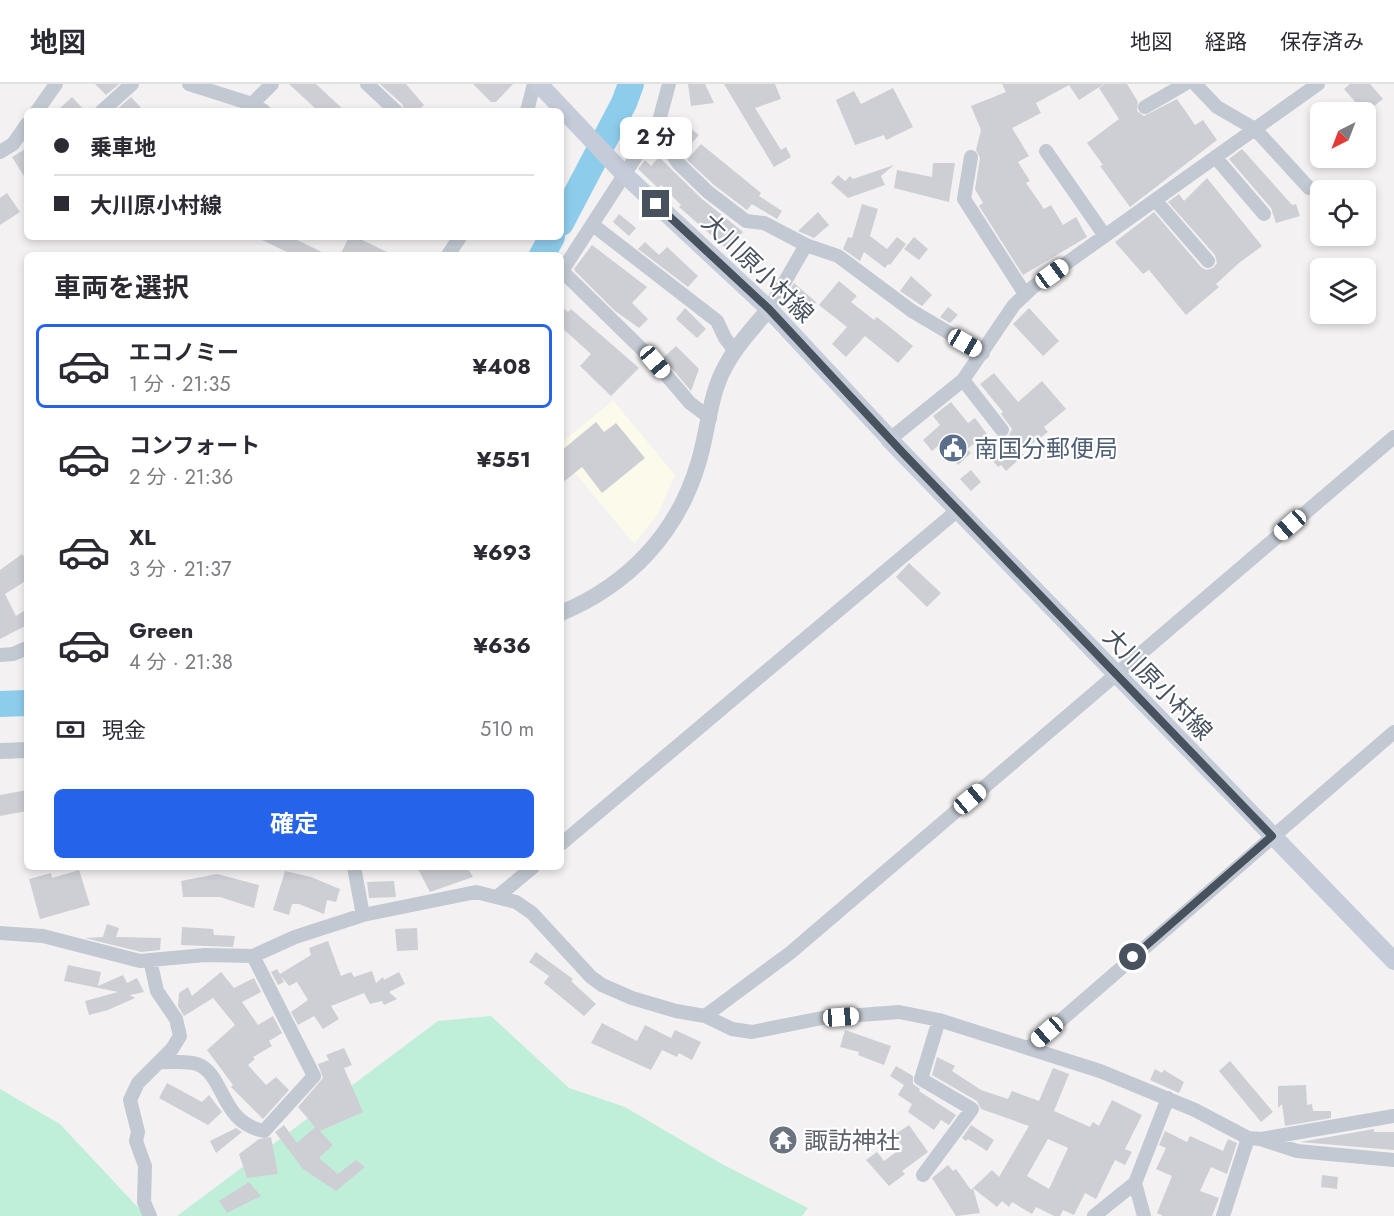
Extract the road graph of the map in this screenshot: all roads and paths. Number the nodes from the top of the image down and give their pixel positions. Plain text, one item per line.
1 (56, 84) edge
2 (132, 84) edge
3 (189, 84) edge
4 (367, 84) edge
5 (534, 84) edge
6 (669, 84) edge
7 (1185, 84) edge
8 (1195, 84) edge
9 (1318, 84) edge
10 (262, 87) edge
11 (545, 90) edge
12 (1145, 107) dead end
13 (39, 108) edge
14 (105, 108) edge
15 (258, 108) edge
16 (393, 108) edge
17 (528, 108) edge
18 (562, 108) edge
19 (564, 110) edge
20 (659, 121) junction
21 (24, 128) edge
22 (1255, 129) junction
23 (1046, 151) dead end
24 (0, 152) edge
25 (971, 157) dead end
26 (1216, 158) junction
27 (624, 174) junction
28 (1309, 188) dead end
29 (1156, 201) junction
30 (1264, 214) dead end
31 (593, 225) junction
32 (1105, 236) junction
33 (806, 245) junction
34 (1208, 261) dead end
35 (564, 268) edge
36 (564, 273) edge
37 (1025, 294) junction
38 (769, 309) junction
39 (735, 351) junction
40 (983, 353) junction
41 (963, 380) junction
42 (710, 418) junction
43 (1002, 430) dead end
44 (1394, 437) edge
45 (890, 439) junction
46 (958, 510) junction
47 (564, 612) edge
48 (24, 649) edge
49 (0, 655) edge
50 (1116, 674) junction
51 (1394, 732) edge
52 (24, 750) edge
53 (0, 751) edge
54 (1272, 836) junction
55 (564, 841) edge
56 (355, 870) edge
57 (530, 870) edge
58 (497, 897) junction
59 (363, 915) junction
60 (0, 933) edge
61 (253, 956) junction
62 (150, 960) junction
63 (1394, 960) edge
64 (705, 1016) junction
65 (939, 1020) junction
66 (1030, 1047) junction
67 (159, 1062) junction
68 (1168, 1098) junction
69 (1394, 1116) edge
70 (1254, 1138) junction
71 (1394, 1160) edge
72 (923, 1175) dead end
73 (1135, 1183) junction
74 (150, 1216) edge
75 (1094, 1216) edge
76 (1144, 1216) edge
77 (1223, 1216) edge

1 - 13 street
2 - 14 street
3 - 15 street
4 - 16 street
5 - 17 street
6 - 20 street
7 - 12 street
8 - 22 street
9 - 22 street
10 - 15 street
11 - 18 main road, 大川原小村線
19 - 27 main road, 大川原小村線
20 - 27 street
20 - 33 street
21 - 24 street
22 - 26 street
22 - 28 street
23 - 32 street
25 - 37 street
26 - 29 street
26 - 30 street
27 - 31 street
27 - 38 main road, 大川原小村線
29 - 32 street
29 - 34 street
31 - 35 street
31 - 39 street
32 - 37 street
33 - 38 street
33 - 40 street
36 - 42 street
37 - 40 street
38 - 39 street
38 - 45 main road, 大川原小村線
39 - 42 street
40 - 41 street
41 - 43 street
41 - 45 street
42 - 47 street
44 - 50 street
45 - 46 main road, 大川原小村線
46 - 50 main road, 大川原小村線
46 - 55 street
48 - 49 street
50 - 54 main road, 大川原小村線
50 - 64 street
51 - 54 street
52 - 53 street
54 - 63 main road, 大川原小村線
54 - 66 street
56 - 59 street
57 - 58 street
58 - 59 street
58 - 64 street
59 - 61 street
60 - 62 street
61 - 62 street
61 - 67 street
62 - 67 street
64 - 65 street
65 - 66 street
65 - 72 street
66 - 68 street
67 - 74 street
68 - 70 street
68 - 73 street
69 - 70 street
70 - 71 street
70 - 77 street
73 - 75 street
73 - 76 street

